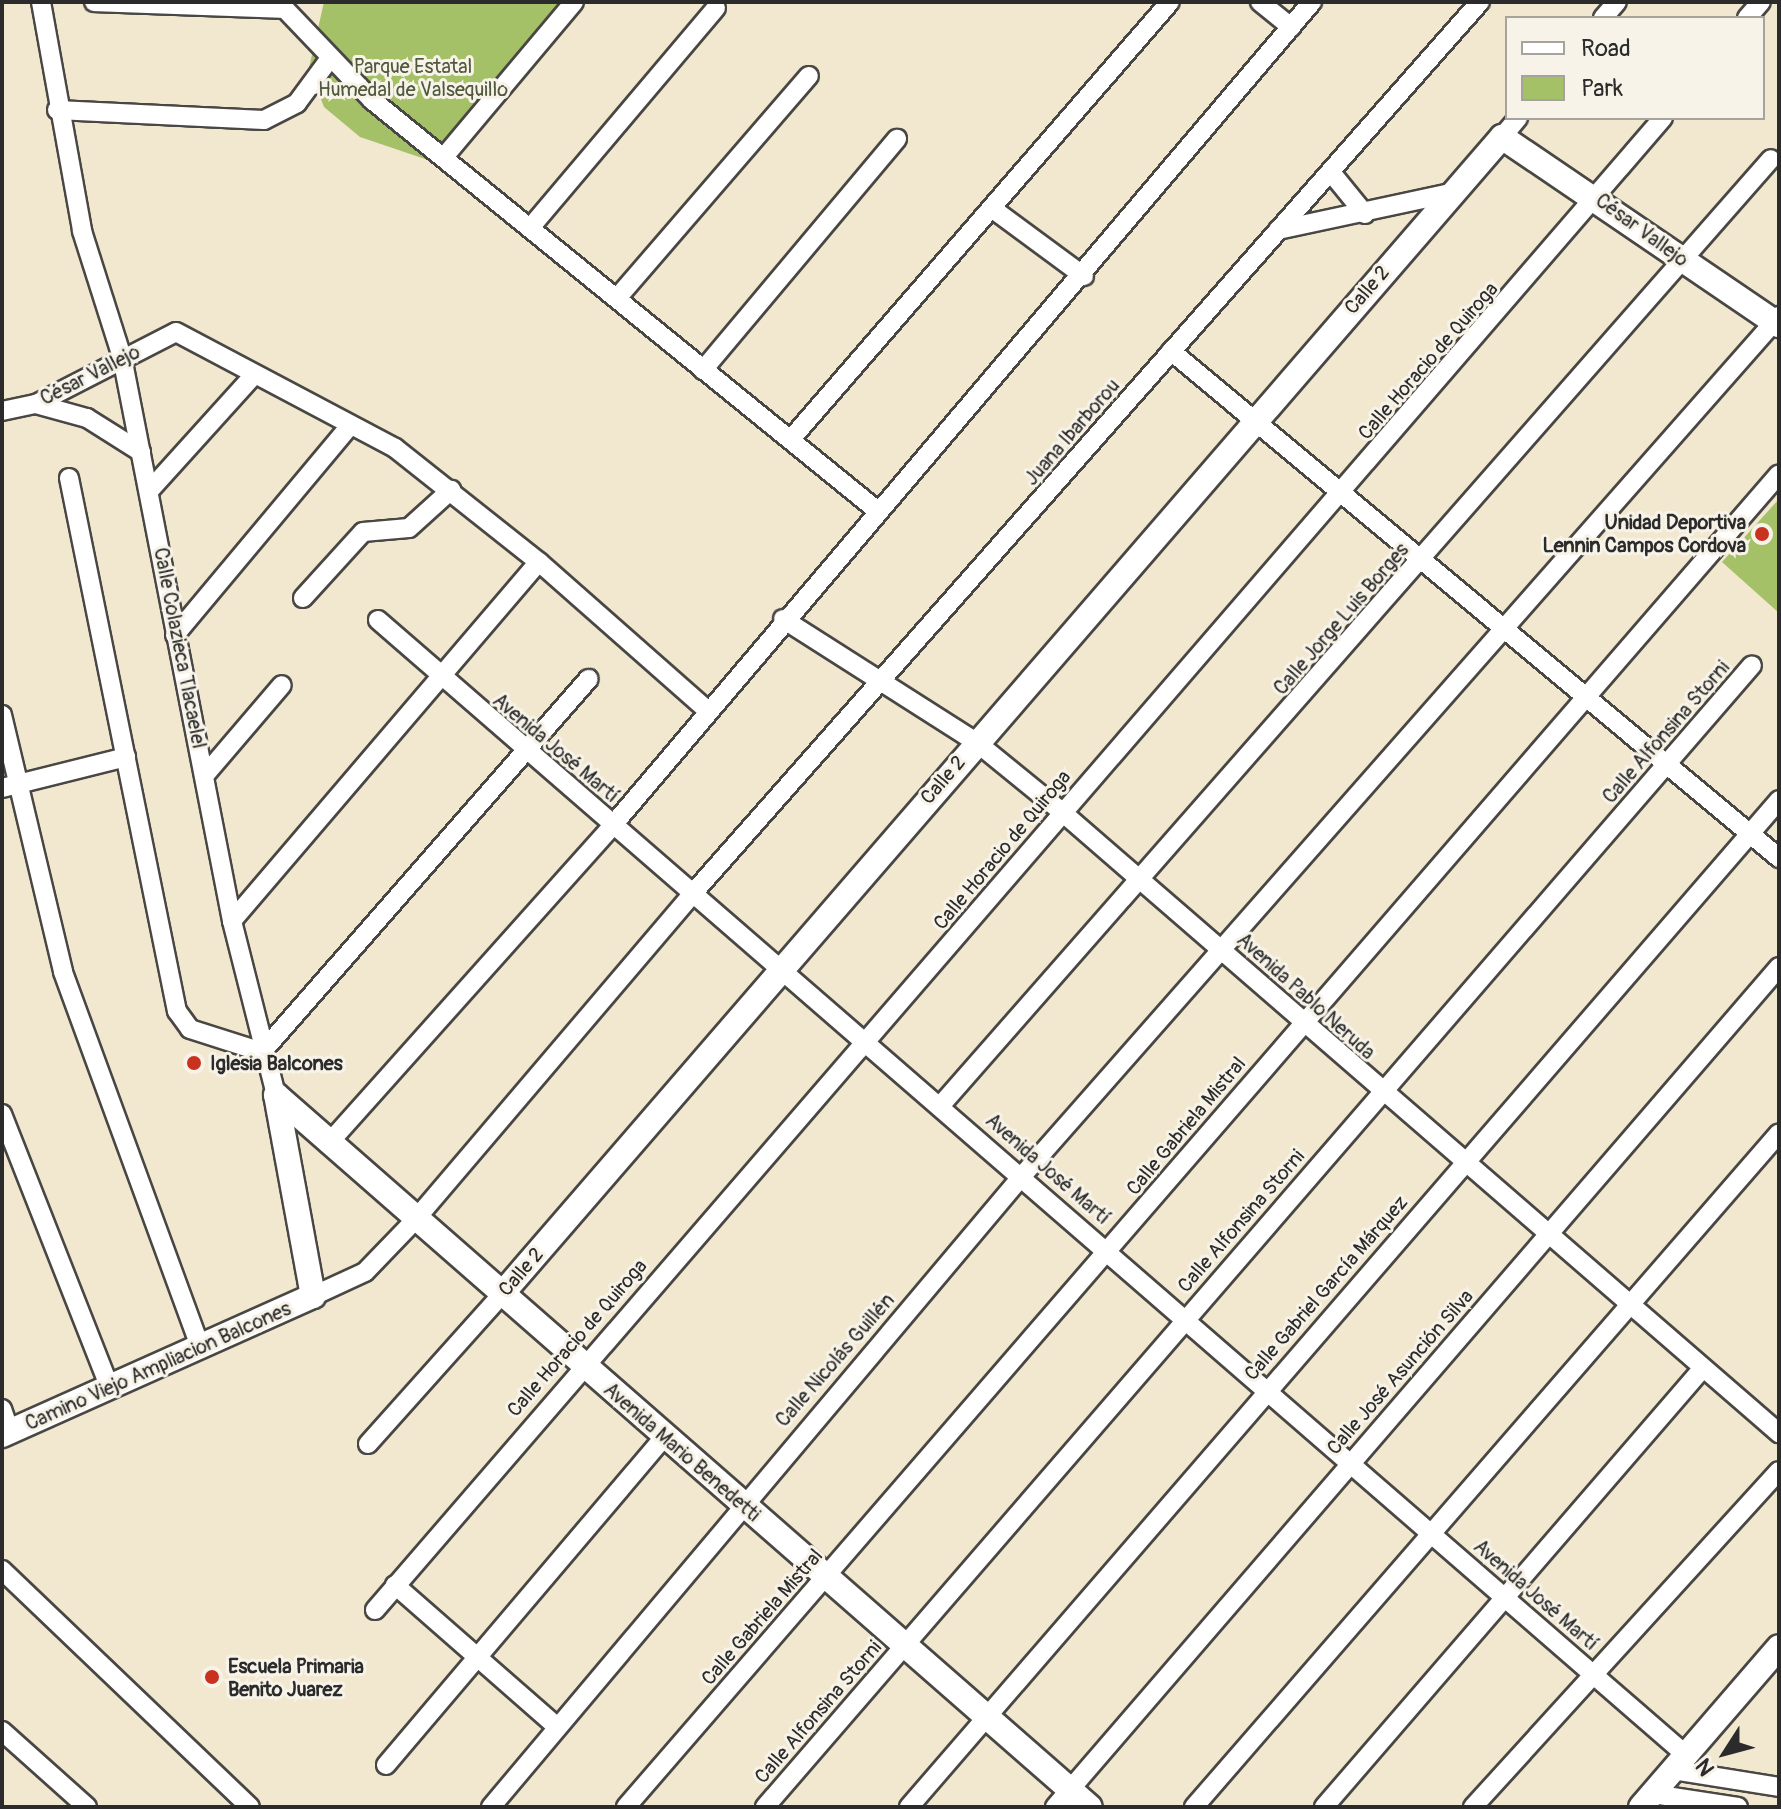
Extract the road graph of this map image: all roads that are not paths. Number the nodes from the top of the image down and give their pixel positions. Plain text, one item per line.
1 (41, 2) edge
2 (94, 2) edge
3 (574, 2) edge
4 (1170, 2) edge
5 (1260, 2) edge
6 (1312, 2) edge
7 (1480, 2) edge
8 (288, 5) edge
9 (716, 8) dead end
10 (1291, 27) junction
11 (328, 61) junction
12 (809, 76) dead end
13 (57, 110) junction
14 (1516, 120) edge
15 (1661, 120) edge
16 (1502, 137) junction
17 (897, 139) dead end
18 (444, 157) junction
19 (1771, 159) dead end
20 (1334, 176) junction
21 (1450, 193) junction
22 (1597, 196) junction
23 (993, 209) junction
24 (1365, 214) junction
25 (530, 228) junction
26 (1278, 230) junction
27 (1684, 260) junction
28 (1084, 276) junction
29 (618, 297) junction
30 (1777, 321) edge
31 (1171, 351) junction
32 (122, 357) junction
33 (703, 370) junction
34 (253, 376) junction
35 (36, 404) junction
36 (2, 411) edge
37 (1255, 419) junction
38 (349, 427) junction
39 (791, 439) junction
40 (141, 452) junction
41 (1779, 474) edge
42 (69, 478) dead end
43 (150, 490) junction
44 (451, 490) junction
45 (1344, 493) junction
46 (874, 508) junction
47 (1422, 558) junction
48 (539, 562) junction
49 (303, 598) dead end
50 (783, 619) junction
51 (378, 620) dead end
52 (1503, 626) junction
53 (175, 635) junction
54 (1752, 665) dead end
55 (437, 678) junction
56 (589, 679) dead end
57 (885, 681) junction
58 (282, 685) dead end
59 (1588, 694) junction
60 (707, 710) junction
61 (2, 715) edge
62 (976, 742) junction
63 (528, 751) junction
64 (126, 757) junction
65 (1670, 762) junction
66 (205, 775) junction
67 (10, 786) edge
68 (1779, 800) edge
69 (1062, 812) junction
70 (613, 825) junction
71 (1751, 833) junction
72 (1779, 858) edge
73 (1142, 883) junction
74 (695, 891) junction
75 (232, 921) junction
76 (1223, 952) junction
77 (782, 966) junction
78 (1779, 967) edge
79 (1302, 1023) junction
80 (869, 1042) junction
81 (262, 1052) junction
82 (1380, 1093) junction
83 (276, 1095) junction
84 (941, 1105) junction
85 (2, 1114) edge
86 (1779, 1133) edge
87 (328, 1144) junction
88 (1465, 1160) junction
89 (1022, 1176) junction
90 (415, 1220) junction
91 (1550, 1232) junction
92 (1109, 1251) junction
93 (501, 1295) junction
94 (313, 1296) junction
95 (1630, 1305) junction
96 (1186, 1319) junction
97 (200, 1347) junction
98 (581, 1365) junction
99 (1703, 1368) junction
100 (109, 1386) junction
101 (1268, 1391) junction
102 (5, 1425) edge
103 (1779, 1433) edge
104 (664, 1437) junction
105 (368, 1444) dead end
106 (1351, 1463) junction
107 (1779, 1471) edge
108 (741, 1504) junction
109 (1432, 1533) junction
110 (2, 1570) edge
111 (826, 1577) junction
112 (395, 1585) junction
113 (1504, 1597) junction
114 (375, 1610) dead end
115 (905, 1646) junction
116 (1779, 1647) edge
117 (477, 1658) junction
118 (1592, 1673) junction
119 (987, 1718) junction
120 (557, 1727) junction
121 (2, 1731) edge
122 (1679, 1762) junction
123 (386, 1765) dead end
124 (1779, 1787) edge
125 (1063, 1798) edge
126 (1647, 1800) edge
127 (87, 1807) edge
128 (250, 1807) edge
129 (491, 1807) edge
130 (626, 1807) edge
131 (765, 1807) edge
132 (909, 1807) edge
133 (1090, 1807) edge
134 (1194, 1807) edge
135 (1324, 1807) edge
136 (1473, 1807) edge
137 (1738, 1807) edge

1 - 13 street, Calle Colazieca Tlacaelel
2 - 8 street
3 - 18 street
4 - 23 street
5 - 10 street
6 - 10 street
7 - 20 street, Juana Ibarborou
8 - 11 street
9 - 25 street
10 - 28 street
11 - 13 street
11 - 18 street
12 - 29 street
13 - 32 street, Calle Colazieca Tlacaelel
14 - 16 street, Calle 2
15 - 22 street, Calle Horacio de Quiroga
16 - 21 street, Calle 2
16 - 22 street, César Vallejo
17 - 33 street
18 - 25 street
19 - 27 street, Calle Jorge Luis Borges
20 - 24 street
20 - 26 street, Juana Ibarborou
21 - 24 street
21 - 37 street, Calle 2
22 - 27 street, César Vallejo
22 - 45 street, Calle Horacio de Quiroga
23 - 28 street
23 - 39 street
24 - 26 street
25 - 29 street
26 - 31 street, Juana Ibarborou
27 - 30 street, César Vallejo
27 - 47 street, Calle Jorge Luis Borges
28 - 46 street
29 - 33 street
30 - 52 street, Calle Nicolás Guillén
31 - 37 street
31 - 57 street, Juana Ibarborou
32 - 34 street, César Vallejo
32 - 35 street, César Vallejo
32 - 40 street, Calle Colazieca Tlacaelel
33 - 39 street
34 - 38 street
34 - 43 street
35 - 36 street, César Vallejo
35 - 40 street
37 - 45 street
37 - 62 street, Calle 2
38 - 44 street
38 - 53 street
39 - 46 street
40 - 43 street, Calle Colazieca Tlacaelel
41 - 59 street, Calle Gabriela Mistral
42 - 64 street
43 - 53 street, Calle Colazieca Tlacaelel
44 - 48 street
44 - 49 street
45 - 47 street
45 - 69 street, Calle Horacio de Quiroga
46 - 50 street
47 - 52 street
47 - 73 street, Calle Jorge Luis Borges
48 - 55 street
48 - 60 street
50 - 57 street, Avenida Pablo Neruda
50 - 60 street
51 - 55 street, Avenida José Martí
52 - 59 street
52 - 76 street, Calle Nicolás Guillén
53 - 66 street, Calle Colazieca Tlacaelel
54 - 65 street, Calle Alfonsina Storni
55 - 63 street, Avenida José Martí
55 - 75 street
56 - 63 street
57 - 62 street, Avenida Pablo Neruda
57 - 74 street, Juana Ibarborou
58 - 66 street
59 - 65 street
59 - 79 street, Calle Gabriela Mistral
60 - 70 street
61 - 67 street
62 - 69 street, Avenida Pablo Neruda
62 - 77 street, Calle 2
63 - 70 street, Avenida José Martí
63 - 81 street
64 - 67 street
64 - 81 street
65 - 71 street
65 - 82 street, Calle Alfonsina Storni
66 - 75 street, Calle Colazieca Tlacaelel
67 - 97 street
68 - 71 street, Calle Gabriel García Márquez
69 - 73 street, Avenida Pablo Neruda
69 - 80 street, Calle Horacio de Quiroga
70 - 74 street, Avenida José Martí
70 - 87 street
71 - 72 street
71 - 88 street, Calle Gabriel García Márquez
73 - 76 street, Avenida Pablo Neruda
73 - 84 street, Calle Jorge Luis Borges
74 - 77 street, Avenida José Martí
74 - 90 street, Juana Ibarborou
75 - 81 street, Calle Colazieca Tlacaelel
76 - 79 street, Avenida Pablo Neruda
76 - 89 street, Calle Nicolás Guillén
77 - 80 street, Avenida José Martí
77 - 93 street, Calle 2
78 - 91 street, Calle José Asunción Silva
79 - 82 street, Avenida Pablo Neruda
79 - 92 street, Calle Gabriela Mistral
80 - 84 street, Avenida José Martí
80 - 98 street, Calle Horacio de Quiroga
81 - 83 street, Calle Colazieca Tlacaelel
82 - 88 street, Avenida Pablo Neruda
82 - 96 street, Calle Alfonsina Storni
83 - 87 street, Avenida Mario Benedetti
83 - 94 street, Calle Colazieca Tlacaelel
84 - 89 street, Avenida José Martí
85 - 100 street
86 - 95 street
87 - 90 street, Avenida Mario Benedetti
88 - 91 street, Avenida Pablo Neruda
88 - 101 street, Calle Gabriel García Márquez
89 - 92 street, Avenida José Martí
89 - 108 street, Calle Nicolás Guillén
90 - 93 street, Avenida Mario Benedetti
90 - 94 street, Juana Ibarborou
91 - 95 street, Avenida Pablo Neruda
91 - 106 street, Calle José Asunción Silva
92 - 96 street, Avenida José Martí
92 - 111 street, Calle Gabriela Mistral
93 - 98 street, Avenida Mario Benedetti
93 - 105 street, Calle 2
94 - 97 street, Camino Viejo Ampliacion Balcones
95 - 99 street, Avenida Pablo Neruda
95 - 109 street
96 - 101 street, Avenida José Martí
96 - 115 street, Calle Alfonsina Storni
97 - 100 street, Camino Viejo Ampliacion Balcones
98 - 104 street, Avenida Mario Benedetti
98 - 112 street, Calle Horacio de Quiroga
99 - 103 street, Avenida Pablo Neruda
99 - 113 street
100 - 102 street, Camino Viejo Ampliacion Balcones
101 - 106 street, Avenida José Martí
101 - 119 street, Calle Gabriel García Márquez
104 - 108 street, Avenida Mario Benedetti
104 - 117 street
106 - 109 street, Avenida José Martí
106 - 125 street, Calle José Asunción Silva
107 - 118 street
108 - 111 street, Avenida Mario Benedetti
108 - 120 street, Calle Nicolás Guillén
109 - 113 street, Avenida José Martí
109 - 134 street
110 - 128 street
111 - 115 street, Avenida Mario Benedetti
111 - 130 street, Calle Gabriela Mistral
112 - 114 street, Calle Horacio de Quiroga
112 - 117 street
113 - 118 street, Avenida José Martí
113 - 135 street
115 - 119 street, Avenida Mario Benedetti
115 - 131 street, Calle Alfonsina Storni
116 - 122 street
117 - 120 street
117 - 123 street
118 - 122 street, Avenida José Martí
118 - 136 street
119 - 125 street, Avenida Mario Benedetti
119 - 132 street, Calle Gabriel García Márquez
120 - 129 street, Calle Nicolás Guillén
121 - 127 street
122 - 124 street
122 - 126 street
125 - 133 street, Avenida Mario Benedetti
126 - 137 street

